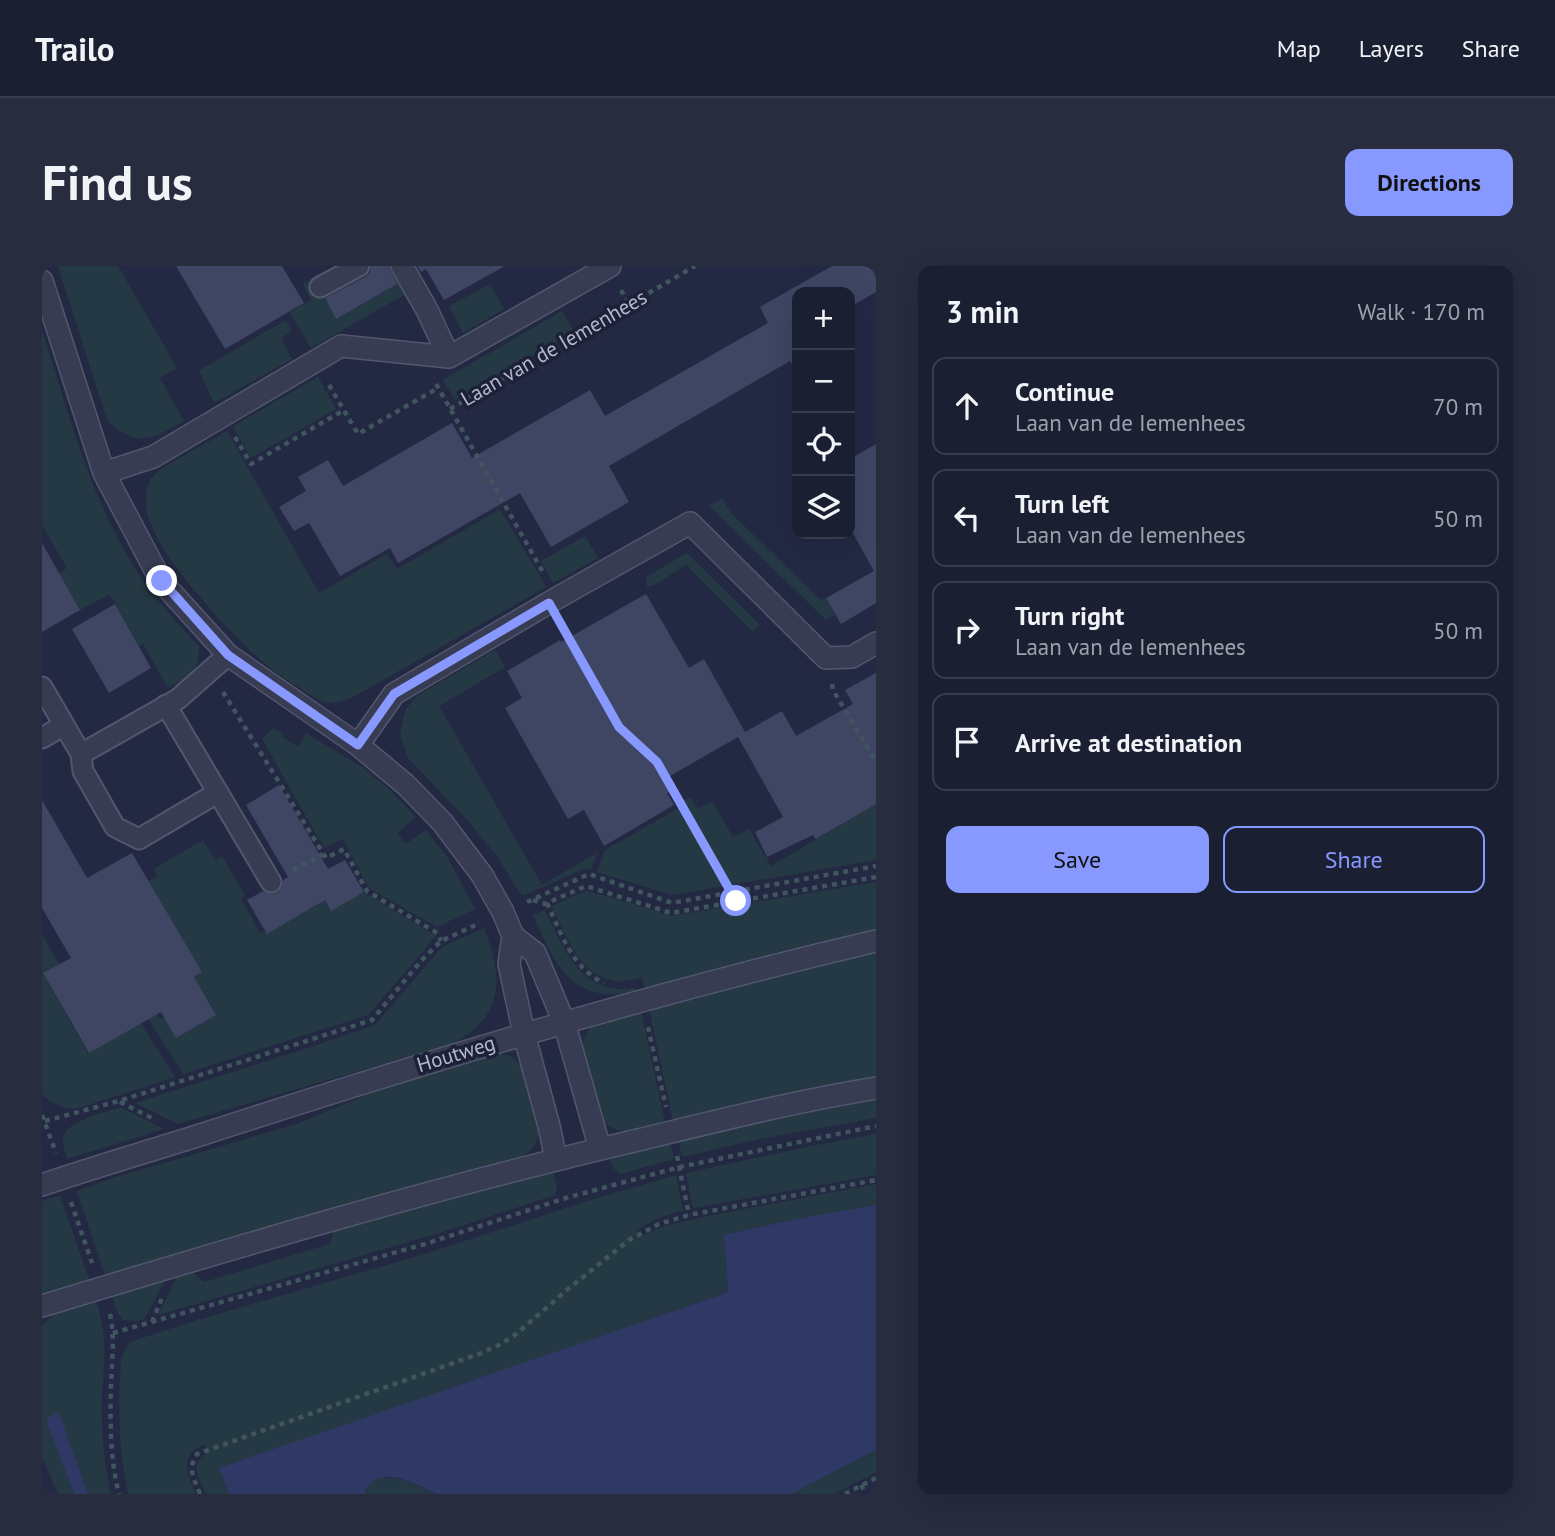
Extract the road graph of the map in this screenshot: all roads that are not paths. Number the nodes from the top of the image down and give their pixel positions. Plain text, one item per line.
1 (359, 266) edge
2 (402, 266) edge
3 (610, 266) edge
4 (42, 281) edge
5 (320, 287) dead end
6 (449, 358) junction
7 (104, 472) junction
8 (876, 643) edge
9 (228, 655) junction
10 (42, 687) edge
11 (166, 705) junction
12 (64, 725) junction
13 (42, 738) edge
14 (358, 745) junction
15 (80, 754) junction
16 (218, 793) junction
17 (271, 882) road end
18 (513, 936) junction
19 (876, 941) edge
20 (564, 1022) junction
21 (524, 1034) junction
22 (876, 1088) edge
23 (600, 1149) junction
24 (556, 1159) junction
25 (42, 1185) edge
26 (42, 1306) edge

1 - 5 lane
2 - 6 street
3 - 6 street, Laan van de Iemenhees
4 - 7 street
6 - 7 street
7 - 9 street
8 - 14 street
9 - 11 lane
9 - 14 street
10 - 12 lane
11 - 15 lane
11 - 16 lane
12 - 13 lane
12 - 15 lane
14 - 18 street
15 - 16 lane
16 - 17 lane
18 - 20 street
18 - 21 street
19 - 20 street, Houtweg
20 - 21 street, Houtweg
20 - 23 street
21 - 24 street
21 - 25 street, Houtweg
22 - 23 street
23 - 24 street
24 - 26 street

